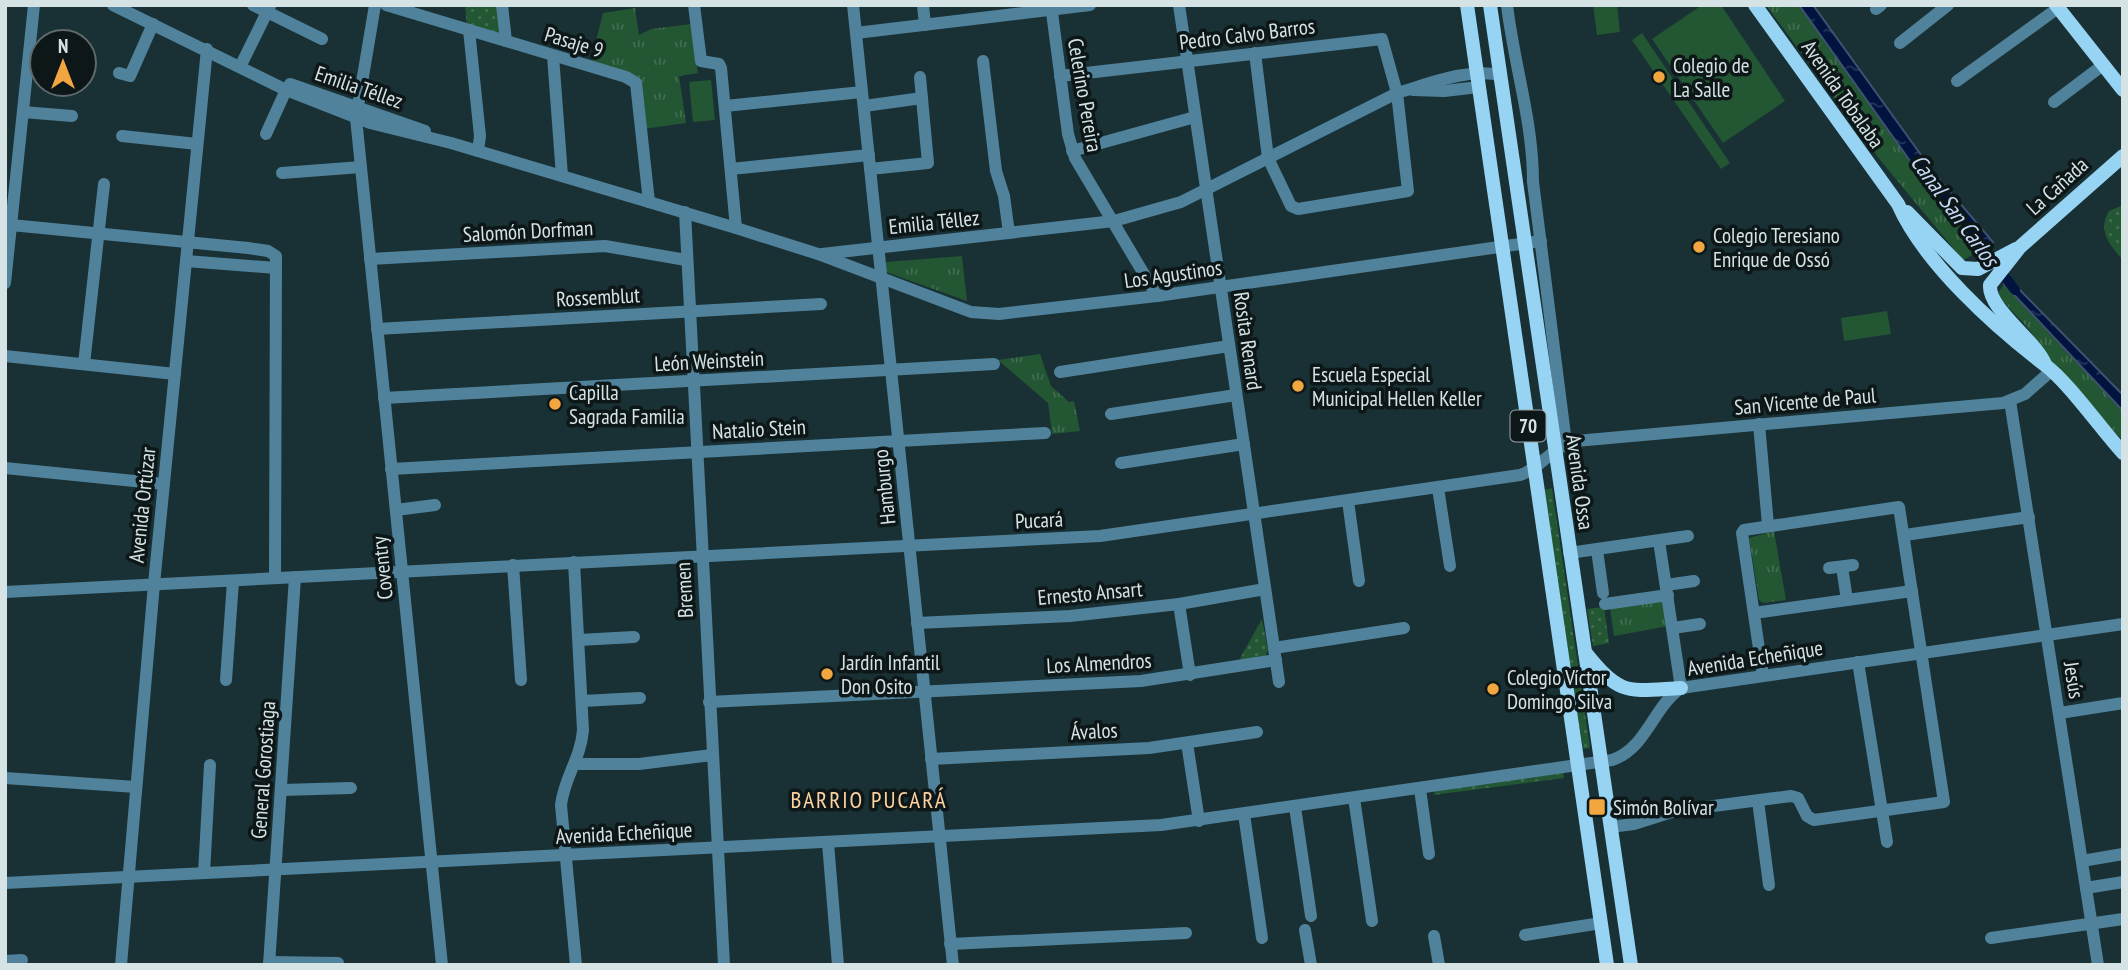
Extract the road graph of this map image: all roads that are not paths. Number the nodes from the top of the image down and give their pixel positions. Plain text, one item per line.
1 (34, 5) edge
2 (113, 5) edge
3 (253, 5) edge
4 (374, 5) edge
5 (386, 5) edge
6 (502, 5) edge
7 (694, 5) edge
8 (853, 5) edge
9 (923, 5) edge
10 (1090, 5) edge
11 (1179, 5) edge
12 (1467, 5) edge
13 (1490, 5) edge
14 (1507, 5) edge
15 (1755, 5) edge
16 (2057, 6) edge
17 (1941, 7) edge
18 (1051, 8) edge
19 (268, 9) edge
20 (153, 24) junction
21 (925, 24) junction
22 (469, 30) junction
23 (856, 33) junction
24 (322, 39) dead end
25 (506, 41) junction
26 (1900, 43) dead end
27 (207, 49) junction
28 (1255, 52) junction
29 (553, 56) junction
30 (984, 61) dead end
31 (1187, 61) junction
32 (2103, 65) junction
33 (247, 68) junction
34 (119, 73) dead end
35 (1501, 75) junction
36 (1060, 76) junction
37 (597, 77) dead end
38 (920, 77) dead end
39 (1478, 81) junction
40 (1957, 81) dead end
41 (286, 90) junction
42 (2123, 90) edge
43 (1403, 91) junction
44 (922, 98) junction
45 (863, 99) junction
46 (2054, 102) dead end
47 (725, 106) junction
48 (23, 112) junction
49 (356, 113) junction
50 (72, 116) dead end
51 (1195, 117) junction
52 (266, 134) dead end
53 (122, 136) dead end
54 (197, 145) junction
55 (478, 151) junction
56 (1072, 151) junction
57 (869, 155) junction
58 (2123, 156) edge
59 (1268, 158) junction
60 (361, 167) junction
61 (870, 169) junction
62 (731, 170) junction
63 (282, 173) dead end
64 (562, 176) junction
65 (104, 184) dead end
66 (1206, 190) junction
67 (646, 201) junction
68 (1898, 204) junction
69 (685, 212) junction
70 (1114, 221) junction
71 (11, 225) junction
72 (736, 228) junction
73 (99, 233) junction
74 (1009, 233) junction
75 (1541, 241) junction
76 (188, 242) junction
77 (1524, 243) junction
78 (1502, 246) junction
79 (878, 247) junction
80 (818, 254) junction
81 (370, 259) junction
82 (686, 260) junction
83 (186, 261) junction
84 (276, 262) junction
85 (1997, 263) junction
86 (882, 279) junction
87 (5, 283) edge
88 (1220, 287) junction
89 (1157, 296) junction
90 (821, 304) dead end
91 (689, 312) junction
92 (377, 329) junction
93 (1230, 346) junction
94 (5, 356) edge
95 (84, 364) junction
96 (994, 364) dead end
97 (2048, 368) junction
98 (891, 371) junction
99 (1060, 372) dead end
100 (175, 374) junction
101 (692, 382) junction
102 (1236, 395) junction
103 (384, 398) junction
104 (2010, 401) junction
105 (1111, 414) dead end
106 (1759, 425) junction
107 (1045, 433) dead end
108 (899, 441) junction
109 (1244, 444) junction
110 (1560, 446) junction
111 (696, 452) junction
112 (2123, 453) edge
113 (1121, 463) dead end
114 (1535, 467) junction
115 (5, 468) edge
116 (391, 469) junction
117 (164, 484) junction
118 (1438, 488) junction
119 (1348, 501) junction
120 (435, 505) dead end
121 (396, 510) junction
122 (1254, 514) junction
123 (2029, 517) junction
124 (1768, 525) junction
125 (1905, 535) junction
126 (1688, 536) dead end
127 (1659, 541) junction
128 (909, 546) junction
129 (1597, 550) junction
130 (1570, 553) junction
131 (701, 556) junction
132 (574, 562) junction
133 (513, 565) junction
134 (1450, 566) dead end
135 (1841, 567) dead end
136 (402, 571) junction
137 (295, 577) junction
138 (275, 578) junction
139 (233, 581) junction
140 (1359, 581) dead end
141 (1694, 581) dead end
142 (154, 584) junction
143 (1265, 589) junction
144 (1667, 590) junction
145 (1912, 591) junction
146 (5, 592) edge
147 (1847, 600) junction
148 (1179, 604) junction
149 (1754, 613) junction
150 (917, 623) junction
151 (1700, 624) dead end
152 (2123, 624) edge
153 (1404, 628) dead end
154 (1673, 628) junction
155 (2048, 635) junction
156 (634, 637) dead end
157 (579, 640) junction
158 (1585, 650) junction
159 (1921, 653) junction
160 (1275, 654) junction
161 (1858, 662) junction
162 (1190, 675) junction
163 (1763, 676) junction
164 (226, 680) dead end
165 (521, 680) dead end
166 (1279, 682) dead end
167 (1681, 688) junction
168 (923, 691) junction
169 (640, 698) dead end
170 (582, 701) junction
171 (709, 702) junction
172 (2123, 703) edge
173 (2060, 713) junction
174 (1257, 732) dead end
175 (1187, 743) junction
176 (712, 755) junction
177 (931, 759) junction
178 (1601, 762) junction
179 (576, 764) junction
180 (210, 765) dead end
181 (1578, 765) junction
182 (5, 778) edge
183 (136, 787) junction
184 (351, 788) dead end
185 (1420, 789) junction
186 (281, 790) junction
187 (1354, 798) junction
188 (1758, 801) junction
189 (1295, 807) junction
190 (1881, 810) junction
191 (1244, 814) junction
192 (1199, 821) junction
193 (1610, 827) junction
194 (939, 838) junction
195 (1886, 842) dead end
196 (828, 843) junction
197 (718, 848) junction
198 (1429, 853) dead end
199 (2123, 854) edge
200 (564, 855) junction
201 (2082, 861) junction
202 (432, 862) junction
203 (275, 870) junction
204 (204, 873) junction
205 (129, 877) junction
206 (2123, 882) edge
207 (5, 884) edge
208 (1769, 885) dead end
209 (2086, 888) junction
210 (1311, 916) dead end
211 (2123, 919) edge
212 (1372, 921) dead end
213 (1601, 923) junction
214 (2091, 924) junction
215 (1306, 930) dead end
216 (1186, 933) dead end
217 (1525, 935) dead end
218 (1434, 936) dead end
219 (1262, 938) dead end
220 (1991, 938) dead end
221 (950, 944) junction
222 (22, 960) dead end
223 (5, 961) edge
224 (269, 963) edge
225 (338, 963) edge
226 (121, 965) edge
227 (127, 965) edge
228 (442, 965) edge
229 (576, 965) edge
230 (724, 965) edge
231 (838, 965) edge
232 (953, 965) edge
233 (1311, 965) edge
234 (1439, 965) edge
235 (1607, 965) edge
236 (1631, 965) edge
237 (2098, 965) edge

1 - 48 street
2 - 20 street, Emilia Téllez
3 - 19 street
4 - 49 street, Coventry
5 - 22 street, Pasaje 9
6 - 25 street
7 - 47 street
8 - 23 street, Hamburgo
9 - 21 street
10 - 18 street
11 - 31 street, Rosita Renard
12 - 39 main road, Avenida Ossa / 70
13 - 35 main road, Avenida Ossa / 70
14 - 75 street, Avenida Ossa
15 - 68 main road, Avenida Tobalaba
16 - 32 main road
16 - 40 street
17 - 26 street
18 - 21 street
18 - 36 street, Celerino Pereira
19 - 24 street
19 - 33 street
20 - 27 street, Emilia Téllez
20 - 34 street
21 - 23 street
22 - 25 street, Pasaje 9
22 - 55 street
23 - 45 street, Hamburgo
25 - 29 street, Pasaje 9
27 - 33 street, Emilia Téllez
27 - 54 street, Avenida Ortúzar
28 - 31 street, Pedro Calvo Barros
28 - 43 street, Pedro Calvo Barros
28 - 59 street
29 - 64 street
29 - 67 street, Pasaje 9
30 - 74 street
31 - 36 street, Pedro Calvo Barros
31 - 51 street, Rosita Renard
32 - 42 main road
32 - 46 street
33 - 41 street, Emilia Téllez
33 - 49 street, Emilia Téllez
35 - 39 street, Emilia Téllez
35 - 77 main road, Avenida Ossa / 70
36 - 56 street, Celerino Pereira
37 - 67 street
38 - 44 street
39 - 43 street, Emilia Téllez
39 - 78 main road, Avenida Ossa / 70
41 - 49 street, Emilia Téllez
41 - 52 street, Emilia Téllez
43 - 59 street, Emilia Téllez
43 - 59 street
44 - 45 street
44 - 61 street
45 - 47 street
45 - 57 street, Hamburgo
47 - 62 street
48 - 50 street
48 - 71 street
49 - 55 street, Emilia Téllez
49 - 60 street, Coventry
51 - 56 street
51 - 66 street, Rosita Renard
53 - 54 street
54 - 76 street, Avenida Ortúzar
55 - 64 street, Emilia Téllez
56 - 70 street, Celerino Pereira
57 - 61 street, Hamburgo
57 - 62 street
58 - 85 main road, La Cañada
59 - 66 street, Emilia Téllez
60 - 63 street
60 - 81 street, Coventry
61 - 79 street, Hamburgo
62 - 72 street
64 - 67 street, Emilia Téllez
65 - 73 street
66 - 70 street, Emilia Téllez
66 - 88 street, Rosita Renard
67 - 69 street, Emilia Téllez
68 - 85 main road
68 - 97 main road, Avenida Tobalaba
69 - 72 street, Emilia Téllez
69 - 82 street, Bremen
70 - 74 street, Emilia Téllez
70 - 89 street, Celerino Pereira
71 - 73 street
71 - 87 street
72 - 80 street, Emilia Téllez
73 - 76 street
73 - 95 street
74 - 79 street, Emilia Téllez
75 - 77 street, Los Agustinos
75 - 110 street, Avenida Ossa
76 - 83 street, Avenida Ortúzar
76 - 84 street
77 - 78 street, Los Agustinos
77 - 110 main road, Avenida Ossa / 70
78 - 88 street, Los Agustinos
78 - 114 main road, Avenida Ossa / 70
79 - 80 street, Emilia Téllez
79 - 86 street, Hamburgo
80 - 86 street, Los Agustinos
81 - 82 street, Salomón Dorfman
81 - 92 street, Coventry
82 - 91 street, Bremen
83 - 84 street
83 - 100 street, Avenida Ortúzar
84 - 138 street
85 - 97 main road, La Cañada
86 - 89 street, Los Agustinos
86 - 98 street, Hamburgo
88 - 89 street, Los Agustinos
88 - 93 street, Rosita Renard
90 - 91 street, Rossemblut
91 - 92 street, Rossemblut
91 - 101 street, Bremen
92 - 103 street, Coventry
93 - 99 street
93 - 102 street, Rosita Renard
94 - 95 street
95 - 100 street
96 - 98 street, León Weinstein
97 - 104 street, San Vicente de Paul
97 - 112 main road, Avenida Tobalaba
98 - 101 street, León Weinstein
98 - 108 street, Hamburgo
100 - 117 street, Avenida Ortúzar
101 - 103 street, León Weinstein
101 - 111 street, Bremen
102 - 105 street
102 - 109 street, Rosita Renard
103 - 116 street, Coventry
104 - 106 street, San Vicente de Paul
104 - 123 street, Jesús
106 - 110 street, San Vicente de Paul
106 - 124 street
107 - 108 street, Natalio Stein
108 - 111 street, Natalio Stein
108 - 128 street, Hamburgo
109 - 113 street
109 - 122 street, Rosita Renard
110 - 114 street, Pucará
110 - 130 main road, Avenida Ossa / 70
111 - 116 street, Natalio Stein
111 - 131 street, Bremen
114 - 118 street, Pucará
114 - 181 main road, Avenida Ossa / 70
115 - 117 street
116 - 121 street, Coventry
117 - 142 street, Avenida Ortúzar
118 - 119 street, Pucará
118 - 134 street
119 - 122 street, Pucará
119 - 140 street
120 - 121 street
121 - 136 street, Coventry
122 - 128 street, Pucará
122 - 143 street, Rosita Renard
123 - 125 street
123 - 155 street, Jesús
124 - 125 street
124 - 149 street
125 - 145 street
126 - 127 street
127 - 129 street
127 - 144 street
128 - 131 street, Pucará
128 - 150 street, Hamburgo
129 - 130 street
129 - 144 street
130 - 158 main road, Avenida Ossa / 70
131 - 132 street, Pucará
131 - 171 street, Bremen
132 - 133 street, Pucará
132 - 157 street
133 - 136 street, Pucará
133 - 165 street
135 - 147 street
136 - 137 street, Pucará
136 - 202 street, Coventry
137 - 138 street, Pucará
137 - 186 street, General Gorostiaga
138 - 139 street, Pucará
139 - 142 street, Pucará
139 - 164 street
141 - 144 street
142 - 146 street, Pucará
142 - 183 street, Avenida Ortúzar
143 - 148 street, Ernesto Ansart
143 - 160 street, Rosita Renard
144 - 154 street
145 - 147 street
145 - 159 street
147 - 149 street
148 - 150 street, Ernesto Ansart
148 - 162 street
149 - 163 street
150 - 168 street, Hamburgo
151 - 154 street
152 - 155 street, Avenida Echeñique
153 - 160 street, Los Almendros
154 - 167 street
155 - 159 street, Avenida Echeñique
155 - 173 street, Jesús
156 - 157 street
157 - 170 street
158 - 167 main road
158 - 178 main road, Avenida Ossa / 70
159 - 161 street, Avenida Echeñique
159 - 190 street
160 - 162 street, Los Almendros
160 - 166 street, Rosita Renard
161 - 163 street, Avenida Echeñique
161 - 190 street
162 - 168 street, Los Almendros
163 - 167 street, Avenida Echeñique
167 - 178 street, Avenida Echeñique
168 - 171 street, Los Almendros
168 - 177 street, Hamburgo
169 - 170 street
170 - 179 street
171 - 176 street, Bremen
172 - 173 street
173 - 201 street, Jesús
174 - 175 street, Ávalos
175 - 177 street, Ávalos
175 - 192 street
176 - 179 street
176 - 197 street, Bremen
177 - 194 street, Hamburgo
178 - 181 street, Avenida Echeñique
178 - 193 main road, Avenida Ossa / 70
179 - 200 street
180 - 204 street
181 - 185 street, Avenida Echeñique
181 - 213 main road, Avenida Ossa / 70
182 - 183 street
183 - 205 street, Avenida Ortúzar
184 - 186 street
185 - 187 street, Avenida Echeñique
185 - 198 street
186 - 203 street, General Gorostiaga
187 - 189 street, Avenida Echeñique
187 - 212 street
188 - 190 street
188 - 193 street
188 - 208 street
189 - 191 street, Avenida Echeñique
189 - 210 street
190 - 195 street
191 - 192 street, Avenida Echeñique
191 - 219 street
192 - 194 street, Avenida Echeñique
193 - 236 main road, Avenida Ossa / 70
194 - 196 street, Avenida Echeñique
194 - 221 street, Hamburgo
196 - 197 street, Avenida Echeñique
196 - 231 street
197 - 200 street, Avenida Echeñique
197 - 230 street, Bremen
199 - 201 street
200 - 202 street, Avenida Echeñique
200 - 229 street
201 - 209 street, Jesús
202 - 203 street, Avenida Echeñique
202 - 228 street, Coventry
203 - 204 street, Avenida Echeñique
203 - 224 street, General Gorostiaga
204 - 205 street, Avenida Echeñique
205 - 207 street, Avenida Echeñique
205 - 226 street, Avenida Ortúzar
206 - 209 street
209 - 214 street, Jesús
211 - 214 street
213 - 217 street
213 - 235 main road, Avenida Ossa / 70
214 - 220 street
214 - 237 street, Jesús
215 - 233 street
216 - 221 street
218 - 234 street
221 - 232 street, Hamburgo
222 - 223 street
224 - 225 street
226 - 227 street

